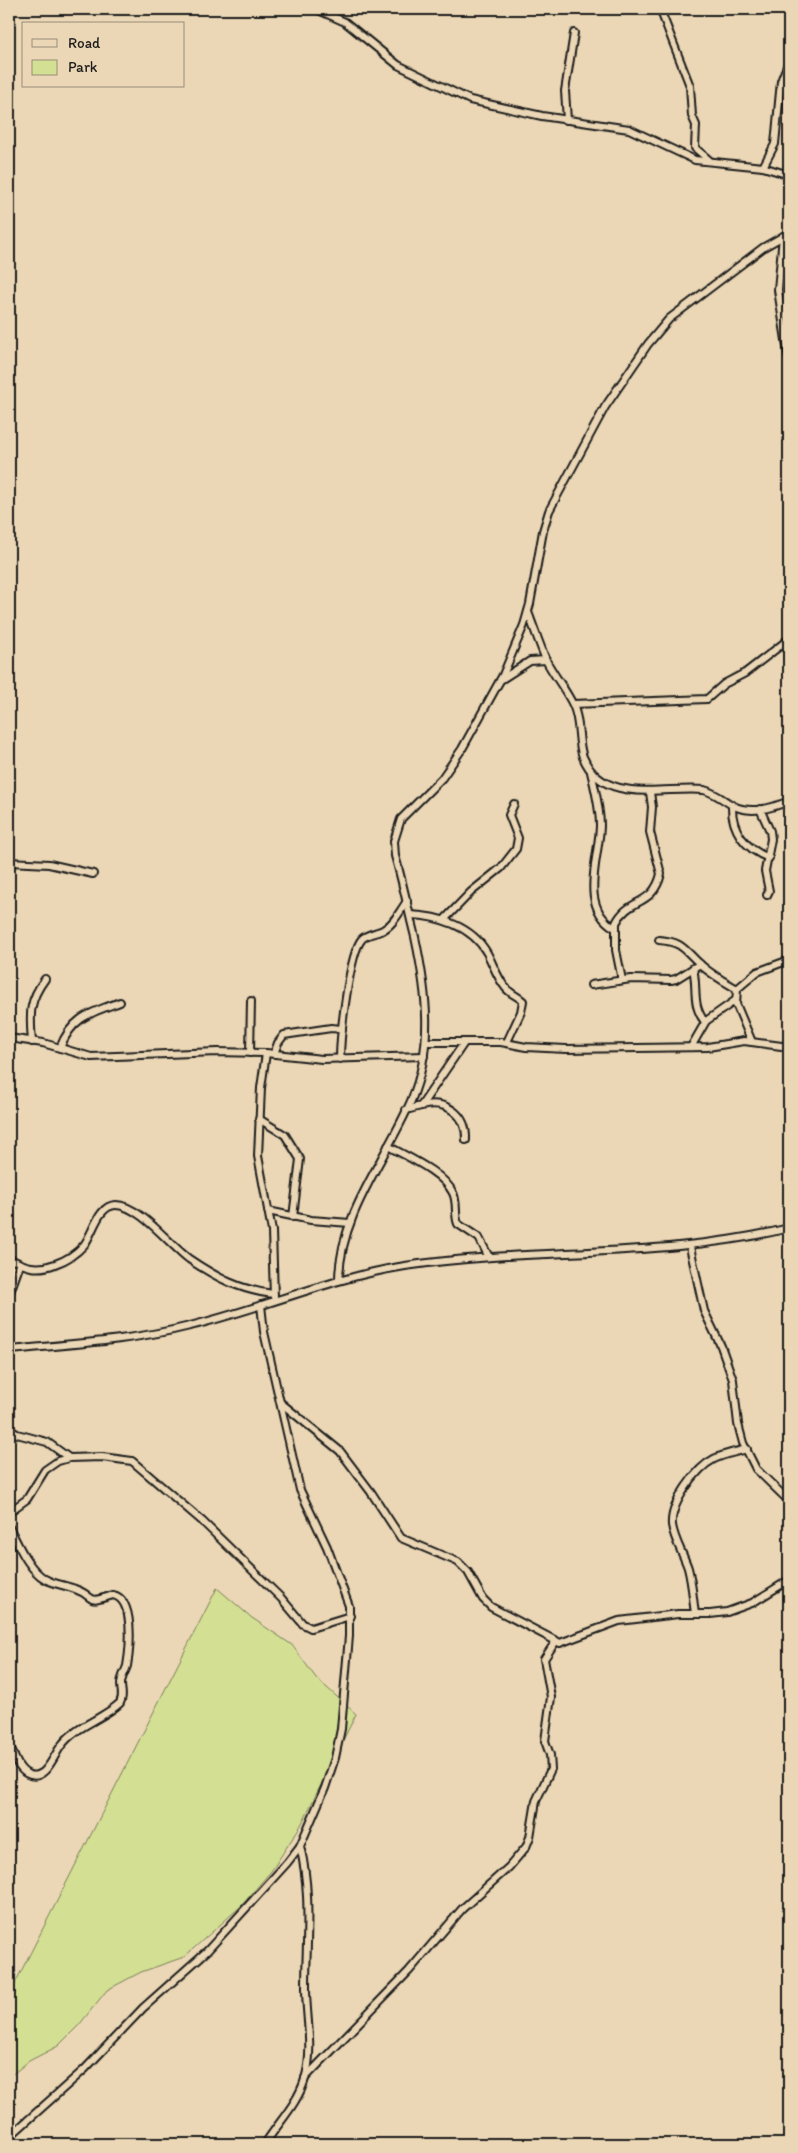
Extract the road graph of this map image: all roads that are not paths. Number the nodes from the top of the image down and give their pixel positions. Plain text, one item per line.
1 (317, 9) edge
2 (660, 9) edge
3 (789, 9) edge
4 (789, 14) edge
5 (574, 33) dead end
6 (789, 61) edge
7 (781, 86) junction
8 (789, 90) edge
9 (567, 120) junction
10 (710, 161) junction
11 (762, 167) junction
12 (789, 175) edge
13 (786, 235) edge
14 (789, 359) edge
15 (528, 612) junction
16 (789, 639) edge
17 (546, 660) junction
18 (501, 679) junction
19 (573, 704) junction
20 (590, 771) junction
21 (650, 792) junction
22 (789, 801) edge
23 (514, 804) dead end
24 (732, 805) junction
25 (760, 809) junction
26 (769, 858) junction
27 (9, 862) edge
28 (93, 874) dead end
29 (767, 895) dead end
30 (407, 901) junction
31 (410, 915) junction
32 (444, 920) junction
33 (615, 928) junction
34 (659, 940) dead end
35 (789, 960) edge
36 (700, 964) junction
37 (693, 968) junction
38 (45, 979) dead end
39 (622, 980) junction
40 (590, 985) dead end
41 (737, 989) junction
42 (736, 1000) junction
43 (252, 1001) dead end
44 (120, 1002) dead end
45 (705, 1022) junction
46 (342, 1029) junction
47 (9, 1038) edge
48 (32, 1042) junction
49 (426, 1042) junction
50 (464, 1042) junction
51 (507, 1042) junction
52 (752, 1042) junction
53 (691, 1047) junction
54 (789, 1047) edge
55 (60, 1048) junction
56 (250, 1052) junction
57 (266, 1053) junction
58 (274, 1054) junction
59 (424, 1056) junction
60 (340, 1059) junction
61 (421, 1106) junction
62 (406, 1110) junction
63 (259, 1119) junction
64 (466, 1140) dead end
65 (388, 1146) junction
66 (268, 1211) junction
67 (293, 1217) junction
68 (350, 1223) junction
69 (789, 1228) edge
70 (690, 1247) junction
71 (490, 1257) junction
72 (9, 1258) edge
73 (20, 1264) junction
74 (339, 1279) junction
75 (9, 1295) edge
76 (274, 1297) junction
77 (261, 1305) junction
78 (9, 1350) edge
79 (281, 1403) junction
80 (9, 1429) edge
81 (58, 1450) junction
82 (747, 1450) junction
83 (70, 1458) junction
84 (58, 1461) junction
85 (789, 1501) edge
86 (9, 1512) edge
87 (9, 1527) edge
88 (789, 1580) edge
89 (695, 1614) junction
90 (350, 1616) junction
91 (556, 1641) junction
92 (9, 1744) edge
93 (300, 1846) junction
94 (306, 2078) junction
95 (9, 2137) edge
96 (264, 2144) edge

1 - 9 street
2 - 10 street
3 - 4 street
5 - 9 street
6 - 7 street
7 - 8 street
7 - 11 street
9 - 10 street
10 - 11 street
11 - 12 street
13 - 14 street
13 - 15 street
15 - 17 street
15 - 18 street
16 - 19 street
17 - 18 street
17 - 19 street
18 - 30 street
19 - 20 street
20 - 21 street
20 - 33 street
21 - 24 street
21 - 33 street
22 - 25 street
23 - 32 street
24 - 25 street
24 - 26 street
25 - 26 street
26 - 29 street
27 - 28 street
30 - 31 street
30 - 46 street
31 - 32 street
31 - 49 street
32 - 51 street
33 - 39 street
34 - 36 street
35 - 41 street
36 - 37 street
36 - 41 street
37 - 39 street
37 - 45 street
38 - 48 street
39 - 40 street
41 - 42 street
42 - 45 street
42 - 52 street
43 - 56 street
44 - 55 street
45 - 53 street
46 - 58 street
46 - 60 street
47 - 48 street
48 - 55 street
49 - 50 street
49 - 59 street
50 - 51 street
50 - 61 street
51 - 53 street
52 - 53 street
52 - 54 street
55 - 56 street
56 - 57 street
57 - 58 street
57 - 63 street
58 - 60 street
59 - 60 street
59 - 62 street
61 - 62 street
61 - 64 street
62 - 65 street
63 - 66 street
63 - 67 street
65 - 68 street
65 - 71 street
66 - 67 street
66 - 76 street
67 - 68 street
68 - 74 street
69 - 70 street
70 - 71 street
70 - 82 street
71 - 74 street
72 - 73 street
73 - 75 street
73 - 76 street
74 - 76 street
76 - 77 street
77 - 78 street
77 - 79 street
79 - 90 street
79 - 91 street
80 - 81 street
81 - 83 street
81 - 84 street
82 - 85 street
82 - 89 street
83 - 84 street
83 - 90 street
84 - 86 street
87 - 92 street
88 - 89 street
89 - 91 street
90 - 93 street
91 - 94 street
93 - 94 street
93 - 95 street
94 - 96 street

